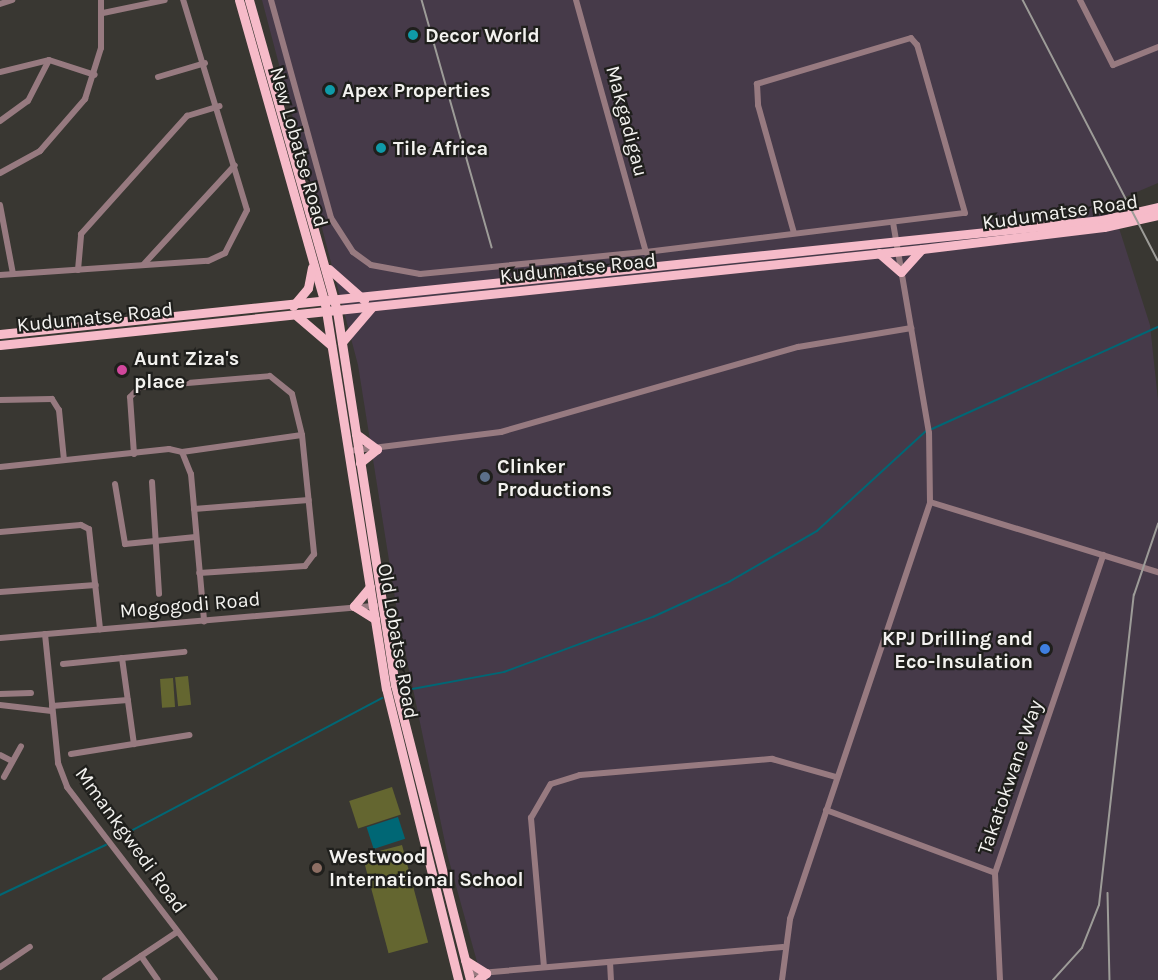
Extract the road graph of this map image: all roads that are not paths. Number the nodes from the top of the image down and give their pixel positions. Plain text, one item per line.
1 (101, 0) edge
2 (165, 0) edge
3 (183, 0) edge
4 (239, 0) edge
5 (249, 0) edge
6 (271, 0) edge
7 (576, 0) edge
8 (1080, 0) edge
9 (103, 13) junction
10 (1158, 47) edge
11 (49, 60) junction
12 (205, 63) junction
13 (0, 72) edge
14 (95, 75) junction
15 (158, 77) dead end
16 (219, 106) junction
17 (0, 121) edge
18 (235, 165) junction
19 (0, 173) edge
20 (0, 205) edge
21 (1158, 207) edge
22 (1158, 215) edge
23 (893, 222) junction
24 (794, 233) junction
25 (964, 238) junction
26 (896, 240) junction
27 (922, 249) junction
28 (897, 251) junction
29 (646, 252) junction
30 (879, 253) junction
31 (312, 261) junction
32 (143, 264) junction
33 (325, 264) junction
34 (78, 270) junction
35 (901, 272) junction
36 (13, 274) junction
37 (0, 275) edge
38 (364, 300) junction
39 (331, 307) junction
40 (371, 308) junction
41 (295, 311) junction
42 (911, 328) junction
43 (0, 334) edge
44 (342, 342) junction
45 (0, 345) edge
46 (332, 345) junction
47 (0, 400) edge
48 (356, 434) junction
49 (302, 435) junction
50 (377, 448) junction
51 (354, 451) junction
52 (182, 452) junction
53 (134, 454) junction
54 (64, 460) junction
55 (360, 463) junction
56 (0, 467) edge
57 (152, 482) dead end
58 (115, 484) dead end
59 (309, 500) junction
60 (930, 501) junction
61 (194, 509) junction
62 (0, 532) edge
63 (196, 537) junction
64 (156, 543) junction
65 (1103, 555) junction
66 (1158, 572) edge
67 (200, 573) junction
68 (96, 585) junction
69 (370, 587) junction
70 (0, 592) edge
71 (159, 594) dead end
72 (354, 606) junction
73 (378, 606) junction
74 (375, 619) junction
75 (204, 621) junction
76 (100, 629) junction
77 (45, 634) junction
78 (0, 638) edge
79 (184, 652) dead end
80 (122, 658) junction
81 (63, 664) dead end
82 (31, 693) dead end
83 (0, 694) edge
84 (128, 700) junction
85 (0, 705) edge
86 (52, 708) junction
87 (189, 735) dead end
88 (134, 744) junction
89 (21, 746) dead end
90 (71, 754) dead end
91 (0, 755) edge
92 (12, 761) junction
93 (4, 777) dead end
94 (836, 777) junction
95 (826, 810) junction
96 (995, 873) junction
97 (177, 932) junction
98 (30, 947) dead end
99 (783, 947) junction
100 (141, 956) junction
101 (465, 960) junction
102 (610, 962) junction
103 (0, 967) edge
104 (544, 967) junction
105 (482, 977) edge
106 (465, 978) edge
107 (105, 980) edge
108 (158, 980) edge
109 (215, 980) edge
110 (611, 980) edge
111 (783, 980) edge
112 (1000, 980) edge

1 - 9 street
2 - 9 street
3 - 12 street
4 - 31 main road, New Lobatse Road
5 - 33 main road
6 - 29 street
7 - 29 street, Makgadigau
8 - 10 street
9 - 14 street
11 - 13 street
11 - 14 street
11 - 17 street
12 - 15 street
12 - 16 street
14 - 19 street
16 - 18 street
16 - 34 street
18 - 32 street
18 - 32 street
20 - 36 street
21 - 25 main road, Kudumatse Road
22 - 25 main road, Kudumatse Road
23 - 24 street
23 - 24 street
23 - 26 street
24 - 29 street
25 - 26 main road, Kudumatse Road
25 - 27 main road, Kudumatse Road
26 - 28 street
26 - 38 main road, Kudumatse Road
27 - 28 main road, Kudumatse Road
27 - 35 main road
28 - 30 main road, Kudumatse Road
28 - 35 street
30 - 35 main road
30 - 40 main road, Kudumatse Road
31 - 39 main road, New Lobatse Road
31 - 41 main road
32 - 34 street
33 - 38 main road
33 - 39 main road
34 - 36 street
35 - 42 street
36 - 37 street
38 - 39 main road, Kudumatse Road
39 - 40 main road, Kudumatse Road
39 - 41 main road, Kudumatse Road
39 - 44 main road
39 - 46 main road, Old Lobatse Road
40 - 44 main road
41 - 43 main road, Kudumatse Road
41 - 45 main road, Kudumatse Road
41 - 46 main road
42 - 50 street
42 - 60 street
44 - 48 main road
46 - 51 main road, Old Lobatse Road
47 - 54 street
48 - 50 main road
48 - 51 main road
49 - 52 street
49 - 53 street
49 - 59 street
50 - 51 street
50 - 55 main road
51 - 55 main road
51 - 69 main road, Old Lobatse Road
52 - 53 street
52 - 61 street
53 - 54 street
54 - 56 street
55 - 73 main road
57 - 64 street
58 - 64 street
59 - 61 street
59 - 67 street
60 - 65 street
60 - 94 street
61 - 63 street
62 - 68 street
63 - 64 street
63 - 67 street
64 - 71 street
65 - 66 street
65 - 96 street, Takatokwane Way
67 - 75 street
68 - 70 street
68 - 76 street
69 - 72 main road
69 - 73 main road, Old Lobatse Road
72 - 73 street, Mogogodi Road
72 - 74 main road
72 - 75 street, Mogogodi Road
73 - 74 main road, Old Lobatse Road
73 - 101 main road, Old Lobatse Road
74 - 106 main road, Old Lobatse Road
75 - 76 street, Mogogodi Road
76 - 77 street, Mogogodi Road
77 - 78 street, Mogogodi Road
77 - 86 street, Mmankgwedi Road
79 - 80 street
80 - 81 street
80 - 84 street
82 - 83 street
84 - 86 street
84 - 88 street
85 - 86 street
86 - 97 street, Mmankgwedi Road
87 - 88 street
88 - 90 street
89 - 92 street
91 - 92 street
92 - 93 street
94 - 95 street
94 - 104 street
95 - 96 street
95 - 99 street
96 - 112 street
97 - 100 street
97 - 109 street, Mmankgwedi Road
98 - 103 street
99 - 102 street
99 - 111 street
100 - 107 street
100 - 108 street
101 - 105 main road
101 - 106 main road, Old Lobatse Road
102 - 104 street
102 - 110 street
104 - 105 street
105 - 106 street

